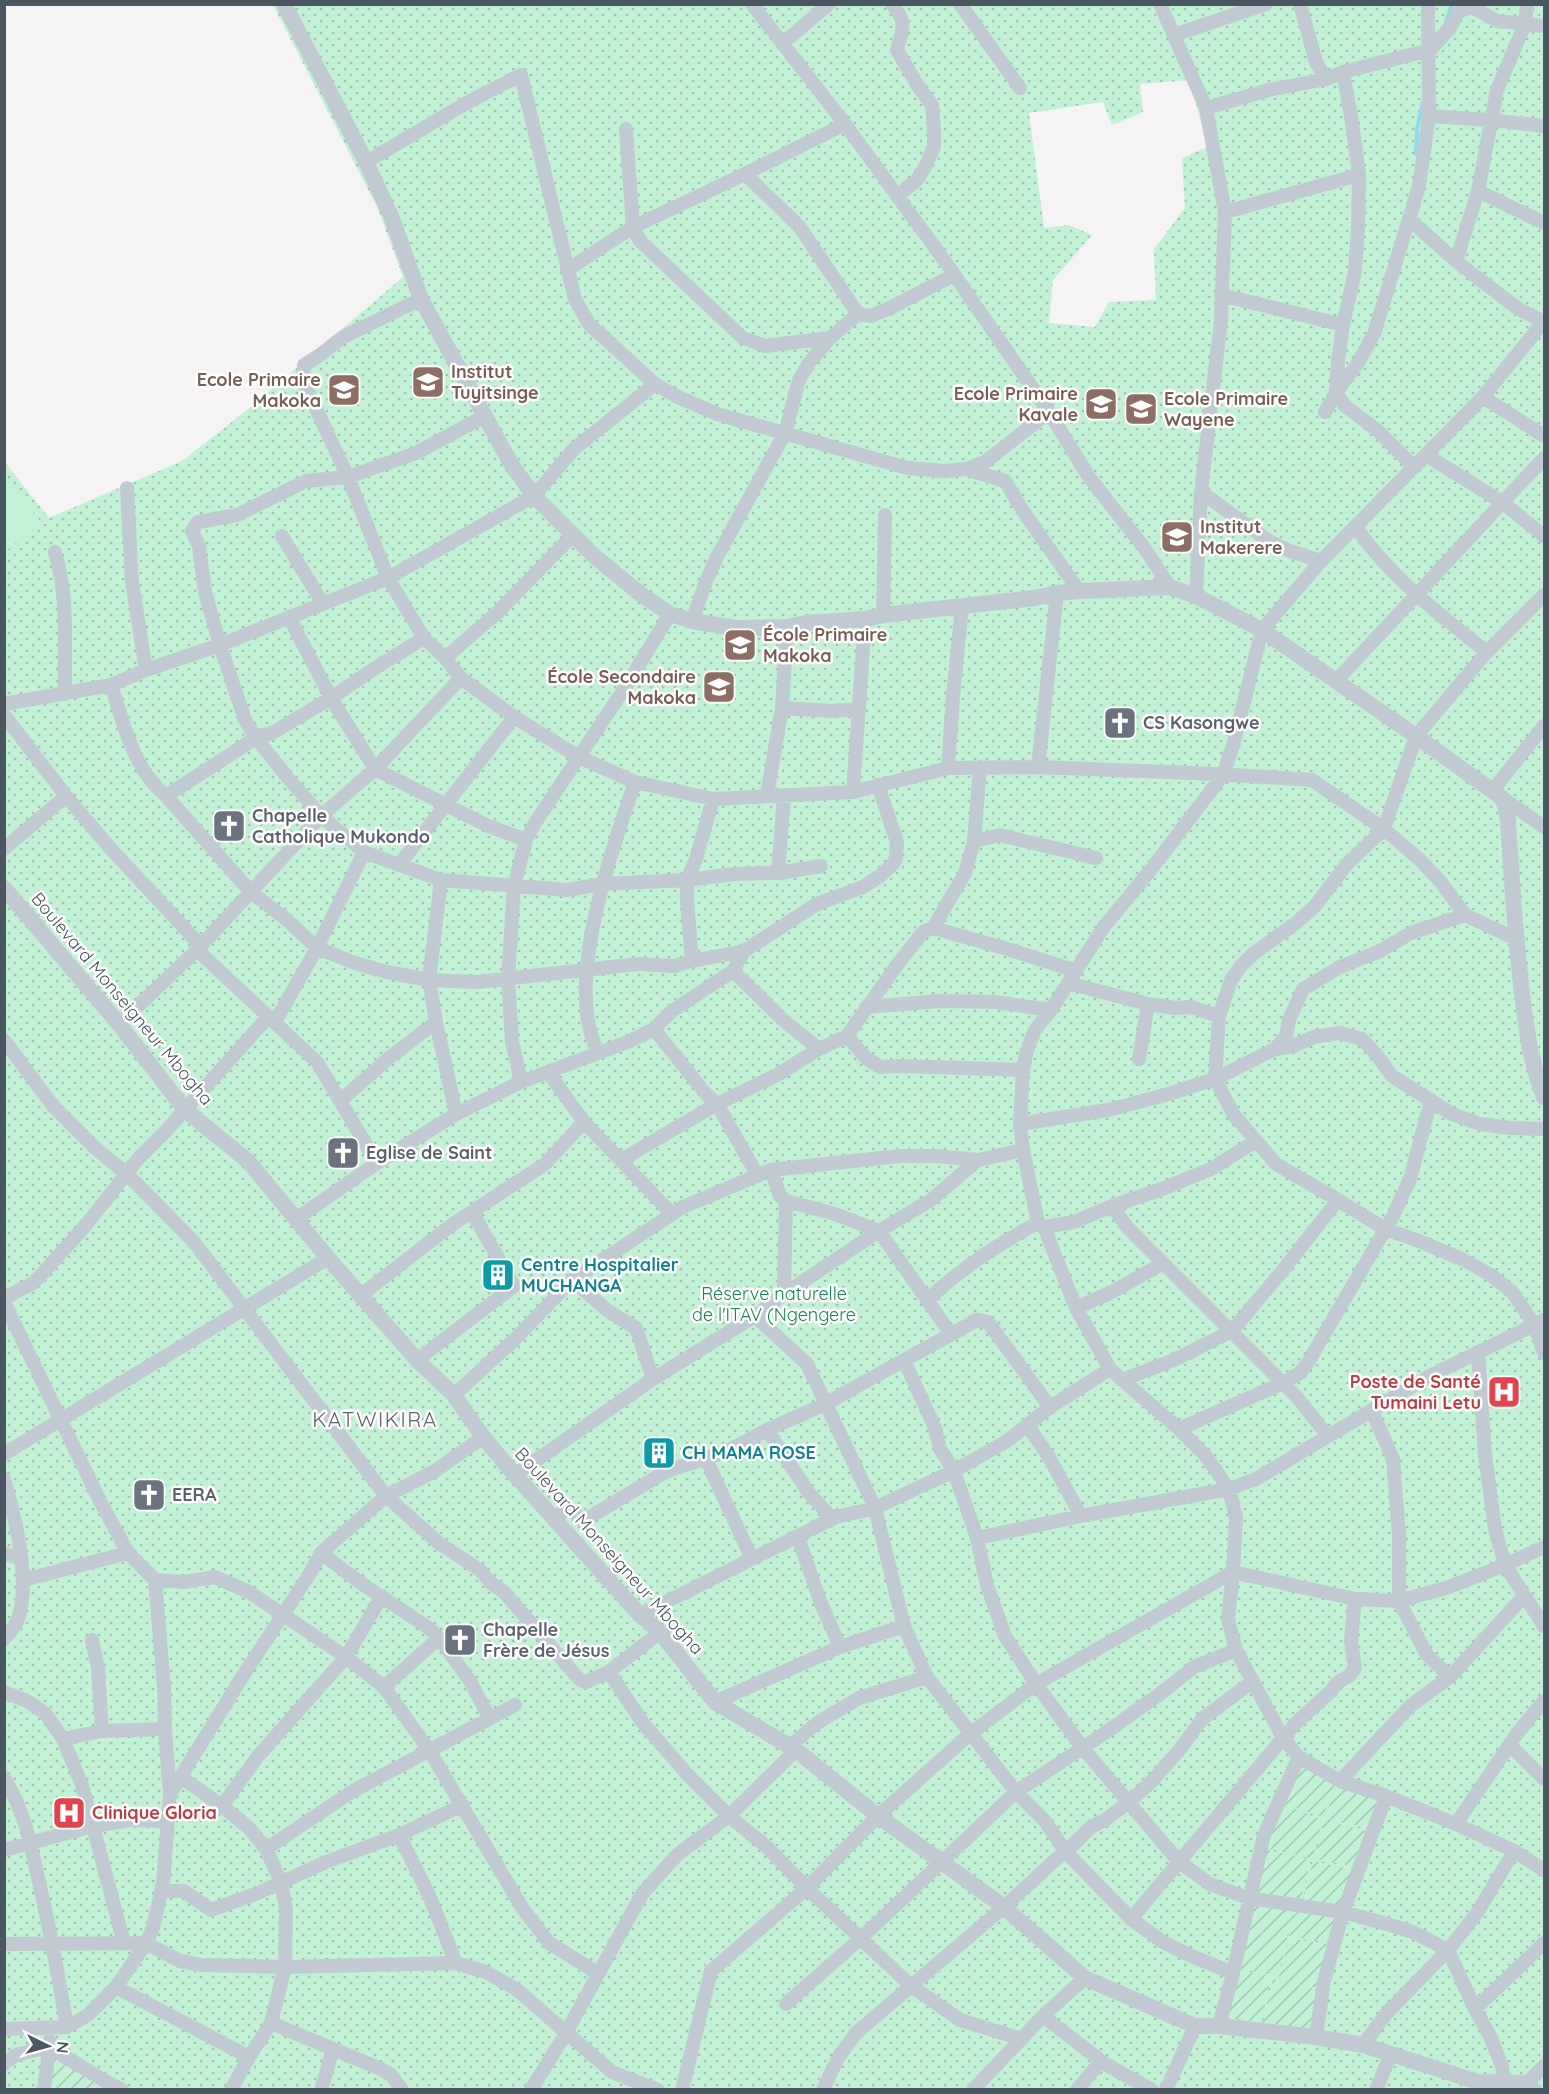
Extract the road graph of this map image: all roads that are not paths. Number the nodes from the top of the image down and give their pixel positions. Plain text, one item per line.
1 (284, 4) edge
2 (752, 4) edge
3 (829, 4) edge
4 (892, 4) edge
5 (960, 4) edge
6 (1160, 4) edge
7 (1266, 4) edge
8 (1300, 4) edge
9 (1428, 4) edge
10 (1527, 4) edge
11 (1525, 24) junction
12 (1545, 26) edge
13 (1174, 35) junction
14 (1437, 41) junction
15 (782, 44) junction
16 (1342, 72) junction
17 (1326, 79) junction
18 (1020, 88) dead end
19 (1206, 108) junction
20 (1429, 116) junction
21 (1491, 120) junction
22 (845, 124) junction
23 (1545, 126) edge
24 (626, 129) dead end
25 (366, 162) junction
26 (745, 174) junction
27 (1359, 175) junction
28 (1478, 192) junction
29 (897, 196) junction
30 (1225, 212) junction
31 (1409, 219) junction
32 (1545, 223) edge
33 (633, 227) junction
34 (1456, 261) junction
35 (567, 270) junction
36 (954, 275) junction
37 (1221, 295) junction
38 (421, 299) junction
39 (858, 314) junction
40 (1544, 322) edge
41 (1343, 325) junction
42 (830, 338) junction
43 (655, 384) junction
44 (1336, 392) junction
45 (1483, 397) junction
46 (1049, 412) junction
47 (1325, 412) dead end
48 (485, 416) junction
49 (784, 433) junction
50 (1545, 436) edge
51 (1426, 455) junction
52 (1545, 459) edge
53 (1414, 467) junction
54 (966, 470) junction
55 (348, 477) junction
56 (127, 488) dead end
57 (1201, 492) junction
58 (534, 496) junction
59 (1502, 502) junction
60 (885, 514) dead end
61 (1355, 526) junction
62 (573, 535) junction
63 (282, 536) dead end
64 (1545, 536) edge
65 (55, 552) dead end
66 (1321, 561) junction
67 (388, 578) junction
68 (1170, 587) junction
69 (1079, 591) junction
70 (1057, 593) junction
71 (1545, 595) edge
72 (1196, 596) junction
73 (1417, 596) junction
74 (322, 604) junction
75 (962, 606) junction
76 (670, 614) junction
77 (884, 615) junction
78 (289, 617) junction
79 (866, 619) junction
80 (692, 621) junction
81 (787, 627) junction
82 (1262, 630) junction
83 (424, 638) junction
84 (220, 645) junction
85 (1487, 652) junction
86 (445, 658) junction
87 (146, 670) junction
88 (461, 678) junction
89 (1336, 681) junction
90 (111, 686) junction
91 (65, 694) junction
92 (331, 698) junction
93 (4, 704) edge
94 (782, 708) junction
95 (859, 709) junction
96 (4, 715) edge
97 (514, 717) junction
98 (1545, 726) edge
99 (1416, 736) junction
100 (256, 738) junction
101 (579, 757) junction
102 (1038, 766) junction
103 (948, 768) junction
104 (980, 768) junction
105 (375, 769) junction
106 (1223, 775) junction
107 (635, 782) junction
108 (878, 785) junction
109 (854, 792) junction
110 (1497, 793) junction
111 (767, 795) junction
112 (66, 796) junction
113 (166, 796) junction
114 (784, 796) junction
115 (713, 799) junction
116 (446, 806) junction
117 (321, 816) junction
118 (1545, 827) edge
119 (1384, 829) junction
120 (526, 840) junction
121 (974, 841) junction
122 (4, 849) edge
123 (364, 852) junction
124 (1096, 858) dead end
125 (399, 865) junction
126 (820, 866) dead end
127 (778, 873) junction
128 (441, 880) junction
129 (687, 880) junction
130 (602, 884) junction
131 (514, 886) junction
132 (4, 888) edge
133 (251, 891) junction
134 (1465, 915) junction
135 (933, 927) junction
136 (1516, 939) junction
137 (199, 948) junction
138 (317, 948) junction
139 (744, 951) junction
140 (692, 961) junction
141 (586, 970) junction
142 (734, 971) junction
143 (1072, 977) junction
144 (508, 979) junction
145 (429, 980) junction
146 (1148, 1004) junction
147 (866, 1007) junction
148 (1051, 1010) junction
149 (1219, 1016) junction
150 (272, 1019) junction
151 (436, 1022) junction
152 (119, 1024) junction
153 (654, 1029) junction
154 (848, 1036) junction
155 (4, 1040) edge
156 (819, 1049) junction
157 (1275, 1050) junction
158 (598, 1052) junction
159 (1139, 1059) dead end
160 (1023, 1070) junction
161 (548, 1072) junction
162 (1215, 1079) junction
163 (521, 1082) junction
164 (1544, 1095) edge
165 (1431, 1100) junction
166 (340, 1101) junction
167 (717, 1104) junction
168 (185, 1110) junction
169 (456, 1114) junction
170 (584, 1122) junction
171 (1020, 1124) junction
172 (1545, 1129) edge
173 (1256, 1141) junction
174 (1023, 1150) junction
175 (621, 1160) junction
176 (978, 1160) junction
177 (377, 1163) junction
178 (771, 1170) junction
179 (127, 1174) junction
180 (758, 1176) junction
181 (1338, 1200) junction
182 (786, 1201) junction
183 (1112, 1206) junction
184 (472, 1212) junction
185 (672, 1214) junction
186 (296, 1219) junction
187 (1041, 1225) junction
188 (1385, 1229) junction
189 (879, 1231) junction
190 (328, 1258) junction
191 (1162, 1264) junction
192 (572, 1280) junction
193 (784, 1294) junction
194 (361, 1295) junction
195 (4, 1298) edge
196 (927, 1299) junction
197 (4, 1302) edge
198 (243, 1308) junction
199 (1076, 1308) junction
200 (755, 1316) junction
201 (1539, 1322) edge
202 (1232, 1331) junction
203 (951, 1334) junction
204 (1478, 1352) junction
205 (1545, 1353) edge
206 (417, 1360) junction
207 (904, 1360) junction
208 (1110, 1369) junction
209 (653, 1379) junction
210 (1122, 1380) junction
211 (1283, 1383) junction
212 (454, 1395) junction
213 (825, 1404) junction
214 (1050, 1407) junction
215 (1372, 1411) junction
216 (62, 1420) junction
217 (1028, 1426) junction
218 (1179, 1429) junction
219 (767, 1430) junction
220 (1328, 1436) junction
221 (483, 1437) junction
222 (4, 1454) edge
223 (706, 1460) junction
224 (954, 1471) junction
225 (515, 1475) junction
226 (4, 1479) edge
227 (1229, 1489) junction
228 (386, 1496) junction
229 (875, 1508) junction
230 (1081, 1516) junction
231 (836, 1517) junction
232 (553, 1518) junction
233 (798, 1537) junction
234 (977, 1538) junction
235 (1545, 1546) edge
236 (128, 1553) junction
237 (321, 1553) junction
238 (4, 1554) edge
239 (20, 1558) junction
240 (752, 1558) junction
241 (1505, 1565) junction
242 (1233, 1572) junction
243 (22, 1580) junction
244 (155, 1580) junction
245 (382, 1596) junction
246 (1524, 1596) junction
247 (1355, 1599) junction
248 (1399, 1601) junction
249 (283, 1615) junction
250 (640, 1615) junction
251 (904, 1626) junction
252 (1545, 1626) edge
253 (660, 1632) junction
254 (4, 1638) edge
255 (439, 1638) junction
256 (92, 1640) dead end
257 (840, 1647) junction
258 (1236, 1650) junction
259 (346, 1657) junction
260 (609, 1672) junction
261 (927, 1677) junction
262 (1450, 1677) junction
263 (1252, 1682) junction
264 (1036, 1684) junction
265 (384, 1688) junction
266 (4, 1692) edge
267 (1545, 1701) edge
268 (715, 1702) junction
269 (515, 1705) dead end
270 (489, 1717) junction
271 (165, 1729) junction
272 (102, 1731) junction
273 (970, 1734) junction
274 (1283, 1738) junction
275 (63, 1739) junction
276 (1510, 1745) junction
277 (1083, 1747) junction
278 (793, 1748) junction
279 (429, 1750) junction
280 (1299, 1757) junction
281 (181, 1777) junction
282 (4, 1778) edge
283 (1545, 1779) edge
284 (1340, 1780) junction
285 (1016, 1792) junction
286 (170, 1794) junction
287 (1386, 1796) junction
288 (1128, 1802) junction
289 (463, 1805) junction
290 (222, 1806) junction
291 (729, 1816) junction
292 (878, 1816) junction
293 (168, 1821) junction
294 (1456, 1824) junction
295 (93, 1826) junction
296 (399, 1835) junction
297 (30, 1842) junction
298 (266, 1849) junction
299 (4, 1850) edge
300 (1065, 1851) junction
301 (1514, 1851) junction
302 (942, 1861) junction
303 (1179, 1862) junction
304 (1545, 1870) edge
305 (281, 1882) junction
306 (807, 1888) junction
307 (161, 1891) junction
308 (1248, 1898) junction
309 (1004, 1907) junction
310 (1343, 1912) junction
311 (1131, 1919) junction
312 (861, 1938) junction
313 (53, 1943) junction
314 (146, 1943) junction
315 (1545, 1943) edge
316 (4, 1944) edge
317 (124, 1944) junction
318 (1448, 1950) junction
319 (456, 1963) junction
320 (285, 1967) junction
321 (1233, 1972) junction
322 (598, 1975) junction
323 (1085, 1978) junction
324 (910, 1986) junction
325 (116, 1987) junction
326 (786, 2004) dead end
327 (1475, 2009) junction
328 (1043, 2016) junction
329 (271, 2023) junction
330 (1195, 2026) junction
331 (1219, 2026) junction
332 (67, 2027) junction
333 (4, 2029) edge
334 (53, 2029) junction
335 (566, 2033) junction
336 (1316, 2037) junction
337 (1022, 2039) junction
338 (1363, 2045) junction
339 (49, 2047) junction
340 (333, 2049) junction
341 (1391, 2054) junction
342 (249, 2057) junction
343 (1101, 2061) junction
344 (4, 2064) edge
345 (1545, 2066) edge
346 (1504, 2081) junction
347 (1475, 2086) edge
348 (1531, 2086) edge
349 (44, 2090) edge
350 (122, 2090) edge
351 (231, 2090) edge
352 (321, 2090) edge
353 (402, 2090) edge
354 (531, 2090) edge
355 (658, 2090) edge
356 (682, 2090) edge
357 (823, 2090) edge
358 (973, 2090) edge
359 (1077, 2090) edge
360 (1152, 2090) edge
361 (1166, 2090) edge
362 (1376, 2090) edge

1 - 25 street
2 - 15 street
3 - 15 street
4 - 29 street
5 - 18 street
6 - 13 street
7 - 13 street
8 - 17 street
9 - 14 street
10 - 11 street
11 - 12 street
11 - 14 street
11 - 21 street
13 - 19 street
14 - 16 street
14 - 20 street
15 - 22 street
16 - 17 street
16 - 27 street
17 - 19 street
19 - 30 street
20 - 21 street
20 - 31 street
21 - 23 street
21 - 28 street
22 - 26 street
22 - 29 street
24 - 33 street
25 - 35 street
25 - 38 street
26 - 33 street
26 - 39 street
27 - 30 street
27 - 41 street
28 - 32 street
28 - 34 street
29 - 36 street
30 - 37 street
31 - 34 street
31 - 44 street
33 - 35 street
33 - 42 street
34 - 40 street
35 - 43 street
36 - 39 street
36 - 46 street
37 - 41 street
37 - 57 street
38 - 48 street
38 - 55 street
39 - 42 street
40 - 45 street
41 - 44 street
42 - 49 street
43 - 49 street
43 - 58 street
44 - 47 street
44 - 53 street
45 - 50 street
45 - 51 street
46 - 54 street
46 - 68 street
48 - 55 street
48 - 58 street
49 - 54 street
49 - 80 street
51 - 53 street
51 - 59 street
52 - 59 street
53 - 61 street
54 - 69 street
55 - 67 street
55 - 84 street
56 - 87 street
57 - 66 street
57 - 72 street
58 - 62 street
58 - 67 street
59 - 64 street
59 - 73 street
60 - 77 street
61 - 66 street
61 - 73 street
62 - 76 street
62 - 86 street
63 - 74 street
65 - 91 street
66 - 82 street
67 - 74 street
67 - 83 street
68 - 69 street
68 - 72 street
69 - 70 street
70 - 75 street
70 - 102 street
71 - 85 street
72 - 82 street
73 - 85 street
73 - 89 street
74 - 78 street
75 - 77 street
75 - 103 street
76 - 80 street
76 - 101 street
77 - 79 street
78 - 84 street
78 - 92 street
79 - 81 street
79 - 95 street
80 - 81 street
81 - 94 street
82 - 89 street
82 - 106 street
83 - 86 street
83 - 92 street
84 - 87 street
84 - 100 street
85 - 99 street
86 - 88 street
87 - 90 street
88 - 97 street
88 - 105 street
89 - 99 street
90 - 91 street
90 - 113 street
91 - 93 street
92 - 100 street
92 - 105 street
94 - 95 street
94 - 111 street
95 - 109 street
96 - 112 street
97 - 101 street
97 - 116 street
98 - 110 street
99 - 110 street
99 - 119 street
100 - 113 street
100 - 117 street
101 - 107 street
101 - 120 street
102 - 104 street
102 - 106 street
103 - 104 street
103 - 108 street
104 - 121 street
105 - 116 street
105 - 117 street
106 - 119 street
106 - 143 street
107 - 115 street
107 - 130 street
108 - 109 street
108 - 139 street
109 - 114 street
110 - 118 street
110 - 136 street
111 - 114 street
111 - 115 street
112 - 122 street
112 - 137 street
113 - 133 street
114 - 127 street
115 - 129 street
116 - 120 street
116 - 125 street
117 - 123 street
117 - 133 street
119 - 134 street
119 - 149 street
120 - 131 street
121 - 124 street
121 - 135 street
123 - 125 street
123 - 138 street
125 - 128 street
126 - 127 street
127 - 129 street
128 - 131 street
128 - 145 street
129 - 130 street
129 - 140 street
130 - 131 street
130 - 141 street
131 - 144 street
132 - 152 street, Boulevard Monseigneur Mbogha
133 - 137 street
133 - 138 street
134 - 136 street
134 - 157 street
135 - 143 street
135 - 147 street
136 - 164 street
137 - 150 street
137 - 152 street
138 - 145 street
138 - 150 street
139 - 140 street
139 - 142 street
140 - 141 street
141 - 144 street
141 - 158 street
142 - 153 street
142 - 156 street
143 - 146 street
143 - 148 street
144 - 145 street
144 - 163 street
145 - 151 street
146 - 149 street
146 - 159 street
147 - 148 street
147 - 154 street
148 - 160 street
149 - 162 street
150 - 166 street
150 - 168 street
151 - 166 street
151 - 169 street
152 - 168 street, Boulevard Monseigneur Mbogha
153 - 158 street
153 - 167 street
154 - 156 street
154 - 160 street
155 - 179 street
156 - 167 street
157 - 162 street
157 - 165 street
158 - 161 street
160 - 171 street
161 - 163 street
161 - 170 street
162 - 171 street
162 - 173 street
163 - 169 street
165 - 172 street
165 - 188 street
166 - 177 street
167 - 175 street
167 - 180 street
168 - 179 street
168 - 186 street, Boulevard Monseigneur Mbogha
169 - 177 street
170 - 175 street
170 - 184 street
171 - 174 street
173 - 181 street
173 - 183 street
174 - 176 street
174 - 187 street
175 - 185 street
176 - 178 street
176 - 189 street
177 - 186 street
178 - 180 street
178 - 182 street
179 - 195 street
179 - 198 street
180 - 185 street
181 - 188 street
181 - 202 street
182 - 189 street
182 - 193 street
183 - 187 street
183 - 191 street
184 - 194 street
184 - 206 street
185 - 192 street
186 - 190 street, Boulevard Monseigneur Mbogha
187 - 196 street
187 - 199 street
188 - 201 street
188 - 211 street
189 - 193 street
189 - 196 street
190 - 194 street, Boulevard Monseigneur Mbogha
190 - 198 street
191 - 199 street
191 - 202 street
192 - 209 street
192 - 212 street
193 - 200 street
194 - 206 street, Boulevard Monseigneur Mbogha
196 - 203 street
197 - 216 street
198 - 216 street
198 - 228 street
199 - 208 street
200 - 209 street
200 - 213 street
201 - 204 street
201 - 205 street
202 - 210 street
202 - 211 street
203 - 207 street
203 - 214 street
204 - 215 street
204 - 241 street
206 - 212 street, Boulevard Monseigneur Mbogha
207 - 213 street
207 - 224 street
208 - 210 street
208 - 214 street
209 - 225 street
210 - 218 street
211 - 218 street
211 - 220 street
212 - 221 street, Boulevard Monseigneur Mbogha
213 - 219 street
213 - 229 street
214 - 217 street
215 - 220 street
215 - 248 street
216 - 222 street
216 - 236 street
217 - 224 street
217 - 230 street
218 - 227 street
219 - 223 street
219 - 231 street
220 - 227 street
221 - 225 street, Boulevard Monseigneur Mbogha
221 - 228 street
223 - 232 street
223 - 240 street
224 - 229 street
224 - 234 street
225 - 232 street, Boulevard Monseigneur Mbogha
226 - 239 street
227 - 230 street
227 - 242 street
228 - 237 street
228 - 260 street
229 - 231 street
229 - 251 street
230 - 234 street
231 - 233 street
232 - 250 street, Boulevard Monseigneur Mbogha
233 - 240 street
233 - 257 street
234 - 264 street
235 - 241 street
236 - 243 street
236 - 244 street
237 - 245 street
237 - 249 street
238 - 239 street
239 - 243 street
240 - 250 street
241 - 246 street
241 - 248 street
242 - 247 street
242 - 258 street
242 - 264 street
243 - 254 street
244 - 249 street
244 - 271 street
245 - 255 street
245 - 259 street
246 - 252 street
246 - 262 street
247 - 248 street
247 - 274 street
248 - 262 street
249 - 259 street
249 - 281 street
250 - 253 street, Boulevard Monseigneur Mbogha
251 - 257 street
251 - 261 street
253 - 260 street
253 - 268 street, Boulevard Monseigneur Mbogha
255 - 265 street
255 - 270 street
256 - 272 street
257 - 268 street
258 - 263 street
258 - 277 street
259 - 265 street
259 - 290 street
260 - 291 street
261 - 273 street
261 - 278 street
262 - 284 street
263 - 274 street
263 - 288 street
264 - 273 street
264 - 277 street
265 - 279 street
266 - 275 street
267 - 276 street
268 - 278 street, Boulevard Monseigneur Mbogha
269 - 270 street
270 - 279 street
271 - 272 street
271 - 286 street
272 - 275 street
273 - 285 street
273 - 292 street
274 - 280 street
274 - 303 street
275 - 295 street
276 - 283 street
276 - 294 street
277 - 285 street
277 - 288 street
278 - 291 street
278 - 292 street, Boulevard Monseigneur Mbogha
279 - 289 street
279 - 298 street
280 - 284 street
280 - 308 street
281 - 286 street
281 - 290 street
282 - 297 street
284 - 287 street
285 - 300 street
285 - 302 street
286 - 293 street
287 - 294 street
287 - 310 street
288 - 300 street
288 - 303 street
289 - 296 street
289 - 322 street
290 - 298 street
291 - 306 street
291 - 322 street
292 - 302 street, Boulevard Monseigneur Mbogha
292 - 306 street
293 - 295 street
293 - 307 street
294 - 301 street
295 - 297 street
295 - 317 street
296 - 305 street
296 - 319 street
297 - 299 street
297 - 313 street
298 - 305 street
300 - 309 street
300 - 311 street
301 - 304 street
301 - 318 street
302 - 309 street, Boulevard Monseigneur Mbogha
302 - 312 street
303 - 308 street
303 - 311 street
305 - 307 street
305 - 320 street
306 - 312 street
306 - 356 street
307 - 314 street
308 - 310 street
308 - 321 street
309 - 323 street, Boulevard Monseigneur Mbogha
309 - 324 street
310 - 318 street
310 - 336 street
311 - 321 street
312 - 324 street
312 - 326 street
313 - 316 street
313 - 317 street
313 - 332 street
314 - 317 street
314 - 320 street
314 - 325 street
315 - 327 street
318 - 327 street
318 - 338 street
319 - 320 street
319 - 335 street
320 - 329 street
321 - 331 street
322 - 335 street
323 - 328 street
323 - 330 street, Boulevard Monseigneur Mbogha
324 - 337 street
324 - 357 street
325 - 332 street
325 - 342 street
327 - 346 street
328 - 337 street
328 - 343 street
329 - 340 street
329 - 342 street
330 - 331 street, Boulevard Monseigneur Mbogha
330 - 361 street
331 - 336 street, Boulevard Monseigneur Mbogha
332 - 334 street
333 - 334 street
334 - 339 street
335 - 354 street
335 - 355 street
336 - 338 street, Boulevard Monseigneur Mbogha
337 - 358 street
338 - 341 street, Boulevard Monseigneur Mbogha
339 - 344 street
339 - 349 street
339 - 350 street
340 - 352 street
340 - 353 street
341 - 347 street, Boulevard Monseigneur Mbogha
341 - 362 street
342 - 351 street
343 - 359 street
343 - 360 street
345 - 348 street
346 - 347 street, Boulevard Monseigneur Mbogha
346 - 348 street, Boulevard Monseigneur Mbogha

